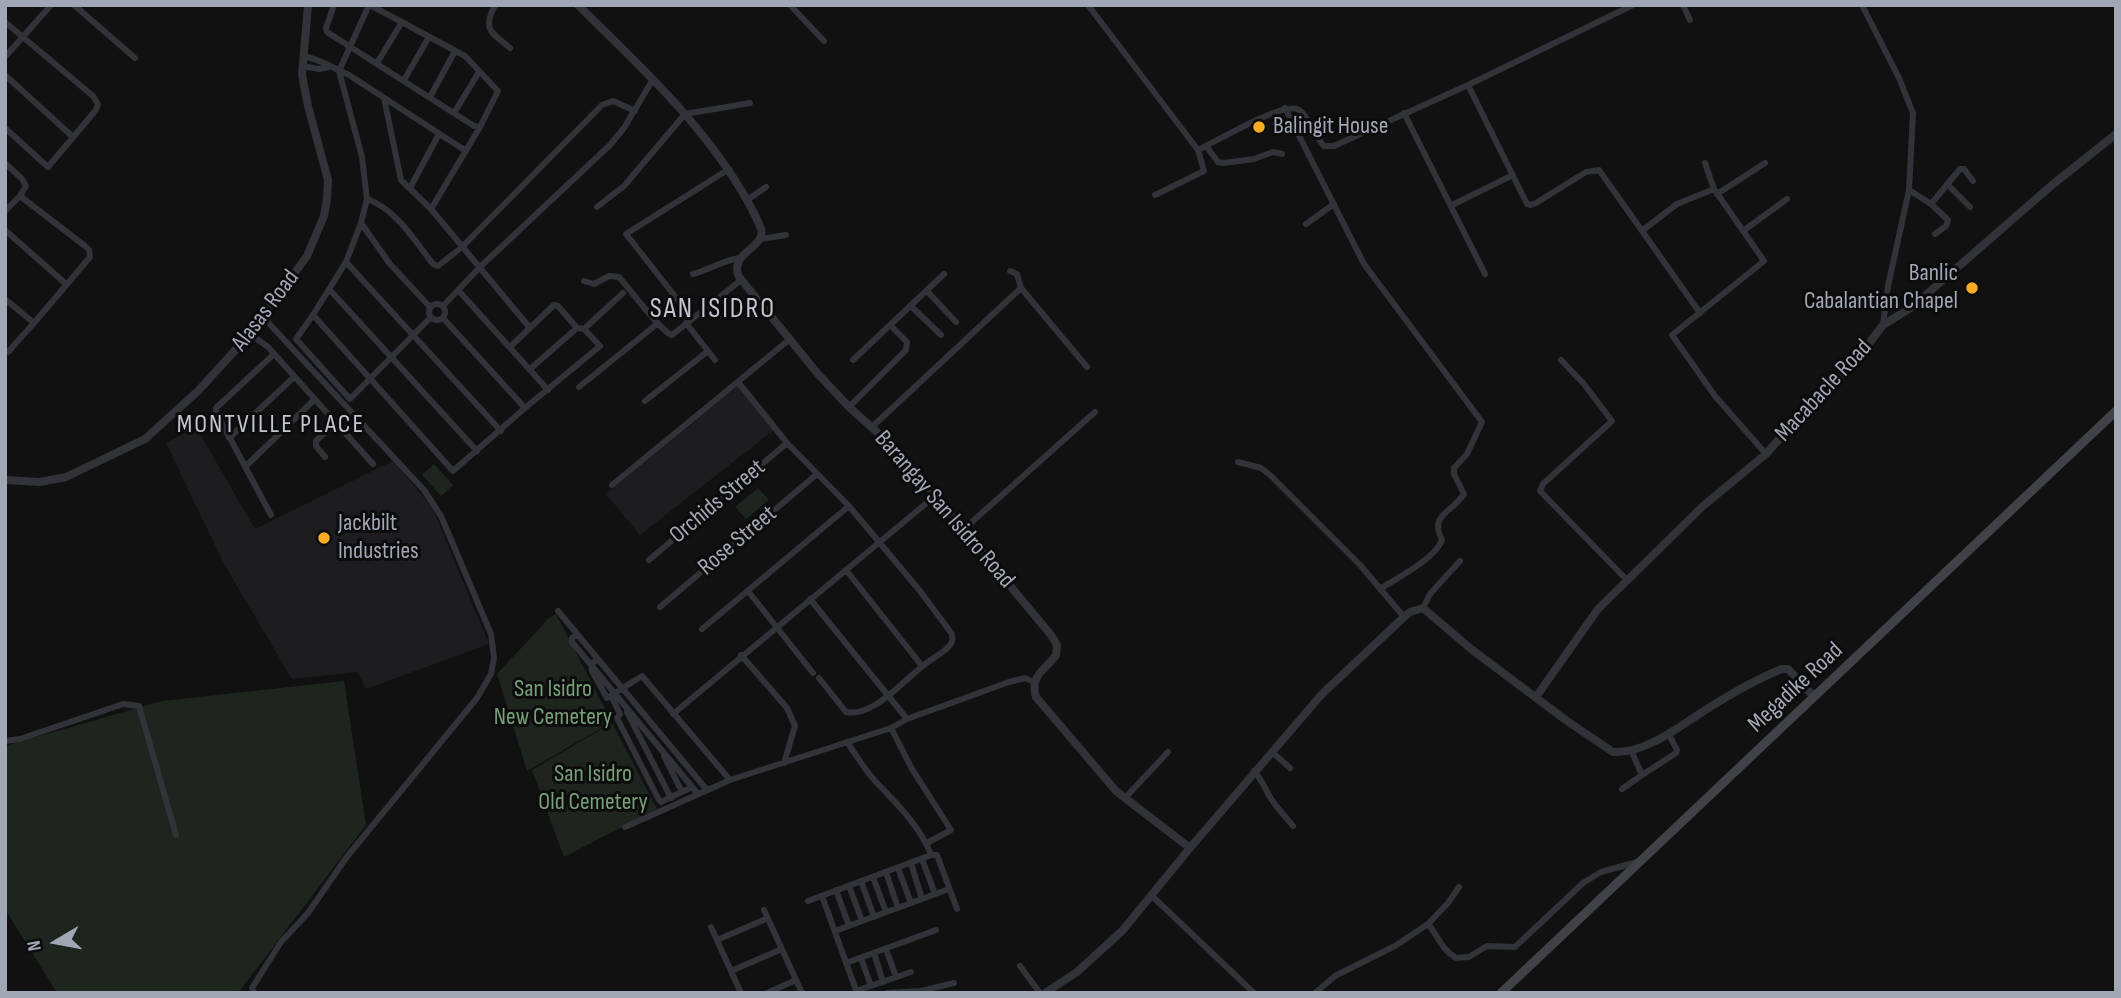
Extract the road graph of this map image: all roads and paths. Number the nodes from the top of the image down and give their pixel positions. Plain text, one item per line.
1 (51, 5) edge
2 (74, 5) edge
3 (308, 5) edge
4 (334, 5) edge
5 (370, 5) edge
6 (495, 5) edge
7 (578, 5) edge
8 (790, 5) edge
9 (1088, 5) edge
10 (1633, 5) edge
11 (1683, 5) edge
12 (1862, 5) edge
13 (1690, 20) dead end
14 (5, 22) edge
15 (402, 22) junction
16 (22, 37) junction
17 (429, 37) junction
18 (824, 41) dead end
19 (349, 47) junction
20 (510, 48) dead end
21 (456, 51) junction
22 (303, 56) junction
23 (5, 57) edge
24 (135, 58) dead end
25 (377, 63) junction
26 (302, 66) junction
27 (329, 67) junction
28 (339, 71) junction
29 (479, 72) junction
30 (5, 75) edge
31 (404, 80) junction
32 (652, 81) junction
33 (1468, 85) junction
34 (430, 97) junction
35 (384, 98) junction
36 (750, 103) dead end
37 (1285, 108) junction
38 (635, 111) junction
39 (454, 113) junction
40 (1404, 113) junction
41 (685, 114) junction
42 (480, 127) junction
43 (5, 128) edge
44 (439, 134) junction
45 (2116, 134) edge
46 (73, 137) junction
47 (1206, 146) junction
48 (1198, 150) junction
49 (466, 151) junction
50 (1282, 154) dead end
51 (5, 163) edge
52 (1705, 163) dead end
53 (1765, 163) dead end
54 (729, 169) junction
55 (1513, 175) junction
56 (1973, 181) dead end
57 (1947, 184) junction
58 (766, 187) dead end
59 (410, 188) junction
60 (1909, 190) junction
61 (1716, 191) junction
62 (1155, 195) dead end
63 (20, 196) junction
64 (367, 199) junction
65 (1787, 199) dead end
66 (747, 200) junction
67 (1334, 204) junction
68 (1931, 204) junction
69 (1452, 205) junction
70 (597, 207) dead end
71 (1970, 207) dead end
72 (431, 209) junction
73 (5, 211) edge
74 (361, 223) junction
75 (1306, 224) dead end
76 (5, 230) edge
77 (1643, 230) junction
78 (1743, 231) junction
79 (1935, 234) dead end
80 (786, 235) dead end
81 (761, 239) junction
82 (462, 247) junction
83 (740, 258) junction
84 (346, 262) junction
85 (480, 267) junction
86 (1010, 271) dead end
87 (693, 274) dead end
88 (944, 274) dead end
89 (1485, 274) dead end
90 (741, 280) junction
91 (584, 281) dead end
92 (66, 284) junction
93 (1021, 288) junction
94 (330, 289) junction
95 (458, 290) junction
96 (927, 291) junction
97 (624, 293) dead end
98 (5, 299) edge
99 (443, 306) junction
100 (911, 306) junction
101 (430, 307) junction
102 (1700, 313) junction
103 (313, 315) junction
104 (263, 317) junction
105 (430, 318) junction
106 (443, 318) junction
107 (689, 321) junction
108 (956, 322) dead end
109 (34, 323) junction
110 (657, 324) junction
111 (890, 325) junction
112 (1883, 325) junction
113 (530, 327) junction
114 (581, 329) junction
115 (250, 334) junction
116 (413, 335) junction
117 (940, 335) dead end
118 (790, 339) junction
119 (510, 347) junction
120 (708, 351) junction
121 (5, 353) edge
122 (274, 354) junction
123 (392, 358) junction
124 (715, 360) dead end
125 (853, 360) dead end
126 (1561, 360) dead end
127 (1087, 367) dead end
128 (530, 369) junction
129 (294, 377) junction
130 (371, 378) junction
131 (738, 382) junction
132 (579, 387) dead end
133 (548, 390) junction
134 (315, 399) junction
135 (645, 401) dead end
136 (849, 407) junction
137 (526, 408) junction
138 (2116, 411) edge
139 (1095, 412) dead end
140 (336, 422) junction
141 (872, 426) junction
142 (501, 431) junction
143 (229, 438) junction
144 (788, 443) junction
145 (477, 451) junction
146 (1766, 454) junction
147 (325, 457) dead end
148 (1238, 462) dead end
149 (373, 464) dead end
150 (245, 467) junction
151 (817, 474) junction
152 (5, 480) edge
153 (612, 485) dead end
154 (934, 496) junction
155 (849, 506) junction
156 (271, 515) dead end
157 (964, 529) junction
158 (879, 543) junction
159 (649, 560) dead end
160 (1460, 561) dead end
161 (846, 570) junction
162 (1626, 579) junction
163 (1380, 589) junction
164 (748, 591) junction
165 (810, 599) junction
166 (660, 607) dead end
167 (1423, 608) junction
168 (558, 611) dead end
169 (1404, 617) junction
170 (775, 628) junction
171 (702, 629) dead end
172 (741, 655) junction
173 (595, 662) junction
174 (922, 666) junction
175 (813, 673) dead end
176 (819, 678) dead end
177 (1034, 682) junction
178 (622, 688) junction
179 (613, 694) junction
180 (890, 695) junction
181 (1536, 697) junction
182 (1814, 697) junction
183 (673, 715) junction
184 (647, 719) junction
185 (908, 719) junction
186 (640, 728) junction
187 (891, 728) junction
188 (1668, 733) junction
189 (627, 737) junction
190 (5, 741) edge
191 (847, 742) junction
192 (656, 743) junction
193 (646, 748) junction
194 (664, 749) junction
195 (1631, 750) junction
196 (1168, 752) dead end
197 (1272, 752) junction
198 (635, 753) junction
199 (784, 763) junction
200 (1290, 768) dead end
201 (690, 771) junction
202 (1254, 771) junction
203 (1642, 775) junction
204 (683, 777) junction
205 (730, 780) junction
206 (692, 788) junction
207 (1622, 789) dead end
208 (707, 790) junction
209 (682, 792) junction
210 (698, 794) junction
211 (671, 797) junction
212 (1125, 798) junction
213 (1293, 826) dead end
214 (625, 827) dead end
215 (176, 835) dead end
216 (927, 843) junction
217 (1190, 848) junction
218 (931, 856) junction
219 (922, 859) junction
220 (1639, 862) junction
221 (911, 863) junction
222 (898, 868) junction
223 (886, 872) junction
224 (873, 877) junction
225 (861, 881) junction
226 (849, 886) junction
227 (1459, 887) dead end
228 (949, 889) junction
229 (836, 890) junction
230 (935, 894) junction
231 (1152, 895) junction
232 (822, 896) junction
233 (922, 899) junction
234 (808, 901) dead end
235 (911, 903) junction
236 (898, 908) junction
237 (957, 909) dead end
238 (764, 910) dead end
239 (886, 912) junction
240 (874, 917) junction
241 (768, 918) junction
242 (862, 921) junction
243 (1428, 924) junction
244 (849, 926) junction
245 (711, 927) dead end
246 (936, 930) dead end
247 (835, 931) junction
248 (717, 940) junction
249 (782, 949) junction
250 (886, 949) junction
251 (874, 953) junction
252 (861, 958) junction
253 (846, 963) junction
254 (1020, 965) dead end
255 (731, 971) junction
256 (911, 972) dead end
257 (896, 977) junction
258 (1030, 978) junction
259 (796, 980) junction
260 (883, 982) junction
261 (954, 982) dead end
262 (1022, 983) dead end
263 (871, 986) junction
264 (857, 992) edge
265 (254, 993) edge
266 (741, 993) edge
267 (767, 993) edge
268 (802, 993) edge
269 (887, 993) edge
270 (1040, 993) edge
271 (1045, 993) edge
272 (1254, 993) edge
273 (1315, 993) edge
274 (1501, 993) edge

1 - 16 street
2 - 24 street
3 - 22 street, Alasas Road
4 - 19 street
5 - 15 street
5 - 19 street
6 - 20 street
7 - 32 street
8 - 18 street
9 - 48 street
10 - 33 street
11 - 13 street
12 - 60 street, Macabacle Road
14 - 16 street
15 - 17 street
15 - 25 street
16 - 23 street
16 - 46 street
17 - 21 street
17 - 31 street
19 - 25 street
19 - 28 street
21 - 29 street
21 - 34 street
22 - 26 street, Alasas Road
22 - 27 street
25 - 31 street
26 - 27 street
26 - 104 street, Alasas Road
27 - 28 street
28 - 35 street
28 - 64 street
29 - 39 street
29 - 42 street
30 - 46 street
31 - 34 street
32 - 38 street
32 - 41 street
33 - 40 street
33 - 55 street
34 - 39 street
35 - 44 street
35 - 59 street
36 - 41 street
37 - 40 street
37 - 47 street
37 - 67 street
38 - 82 street
38 - 85 street
39 - 42 street
40 - 69 street
41 - 54 street
41 - 70 street
42 - 49 street
43 - 46 street
44 - 49 street
44 - 59 street
45 - 112 street
47 - 48 street
47 - 50 street
48 - 62 street
49 - 72 street
51 - 63 street
52 - 61 street
53 - 61 street
54 - 66 street
54 - 107 street
55 - 69 street
55 - 77 street
56 - 57 street
57 - 68 street
57 - 71 street
58 - 66 street
59 - 72 street
60 - 68 street
60 - 112 street, Macabacle Road
61 - 77 street
61 - 78 street
63 - 73 street
63 - 92 street
64 - 74 street
64 - 82 street
65 - 78 street
66 - 81 street
67 - 75 street
67 - 163 street
68 - 79 street
69 - 89 street
72 - 82 street
74 - 84 street
74 - 101 street
76 - 92 street
77 - 102 street
78 - 102 street
80 - 81 street
81 - 83 street
82 - 85 street
83 - 87 street
83 - 90 street
84 - 94 street
84 - 116 street
85 - 95 street
85 - 113 street
86 - 93 street
88 - 96 street
90 - 107 street
90 - 118 street, Barangay San Isidro Road
91 - 110 street
92 - 109 street
93 - 127 street
93 - 141 street
94 - 103 street
94 - 123 street
95 - 99 street
95 - 119 street
96 - 100 street
96 - 108 street
97 - 114 street
98 - 109 street
99 - 101 street
99 - 106 street
100 - 111 street
100 - 117 street
101 - 105 street
102 - 146 street
103 - 130 street
103 - 130 street
104 - 115 street, Alasas Road
104 - 265 street
105 - 106 street
105 - 116 street
106 - 137 street
107 - 110 street
107 - 120 street
109 - 121 street
110 - 132 street
111 - 125 street
111 - 136 street
112 - 146 street, Macabacle Road
113 - 114 street
113 - 119 street
114 - 128 street
114 - 133 street
115 - 122 street
115 - 152 street, Alasas Road
116 - 123 street
116 - 142 street
118 - 131 street
118 - 136 street, Barangay San Isidro Road
119 - 128 street
120 - 124 street
120 - 135 street
122 - 129 street
122 - 143 street
123 - 130 street
123 - 145 street
126 - 162 street
128 - 133 street
129 - 134 street
129 - 143 street
130 - 145 street
131 - 144 street
131 - 153 street
133 - 137 street
134 - 140 street
134 - 150 street
136 - 141 street, Barangay San Isidro Road
137 - 142 street
138 - 182 main road, Megadike Road
139 - 157 street
140 - 147 street
140 - 149 street
141 - 154 street, Barangay San Isidro Road
142 - 145 street
143 - 150 street
144 - 151 street
144 - 159 street, Orchids Street
146 - 162 street, Macabacle Road
148 - 163 street
150 - 156 street
151 - 155 street
151 - 166 street, Rose Street
154 - 157 street, Barangay San Isidro Road
154 - 158 street
155 - 158 street
155 - 164 street
157 - 177 street, Barangay San Isidro Road
158 - 161 street
158 - 174 street
160 - 167 street
161 - 165 street
161 - 174 street
162 - 181 street, Macabacle Road
163 - 169 street
164 - 170 street
164 - 171 street
165 - 170 street
165 - 180 street
167 - 169 street
167 - 181 street
168 - 173 street
169 - 197 street
170 - 172 street
170 - 175 street
172 - 183 street
172 - 199 street
173 - 178 street
173 - 179 street
174 - 180 street
176 - 180 street
177 - 185 street
177 - 212 street
178 - 179 street
178 - 183 street
178 - 184 street
179 - 186 street
179 - 189 street
180 - 185 street
181 - 195 street
182 - 188 street
182 - 220 main road, Megadike Road
183 - 205 street
184 - 186 street
184 - 194 street
185 - 187 street
186 - 189 street
186 - 192 street
186 - 193 street
187 - 191 street
187 - 216 street
188 - 195 street
188 - 203 street
189 - 198 street
190 - 215 street
191 - 199 street
191 - 216 street
192 - 193 street
192 - 194 street
193 - 198 street
193 - 211 street
194 - 201 street
194 - 204 street
194 - 209 street
195 - 203 street
196 - 212 street
197 - 200 street
197 - 202 street
198 - 211 street
199 - 205 street
201 - 204 street
201 - 208 street
202 - 213 street
202 - 217 street
203 - 207 street
204 - 206 street
205 - 208 street
206 - 209 street
206 - 210 street
208 - 210 street
209 - 211 street
210 - 214 street
212 - 217 street
216 - 218 street
217 - 231 street
218 - 219 street
218 - 228 street
219 - 221 street
219 - 230 street
220 - 243 street
220 - 274 main road, Megadike Road
221 - 222 street
221 - 233 street
222 - 223 street
222 - 235 street
223 - 224 street
223 - 236 street
224 - 225 street
224 - 239 street
225 - 226 street
225 - 240 street
226 - 229 street
226 - 242 street
227 - 243 street
228 - 230 street
228 - 237 street
229 - 232 street
229 - 244 street
230 - 233 street
231 - 271 street
231 - 272 street
232 - 234 street
232 - 247 street
233 - 235 street
235 - 236 street
236 - 239 street
238 - 241 street
239 - 240 street
240 - 242 street
241 - 248 street
241 - 249 street
242 - 244 street
243 - 273 street
244 - 247 street
245 - 248 street
246 - 250 street
247 - 253 street
248 - 255 street
249 - 255 street
249 - 259 street
250 - 251 street
250 - 257 street
251 - 252 street
251 - 260 street
252 - 253 street
252 - 263 street
253 - 264 street
254 - 258 street
255 - 266 street
256 - 257 street
257 - 260 street
258 - 262 street
258 - 270 street
259 - 267 street
259 - 268 street
260 - 263 street
261 - 269 street
263 - 264 street

